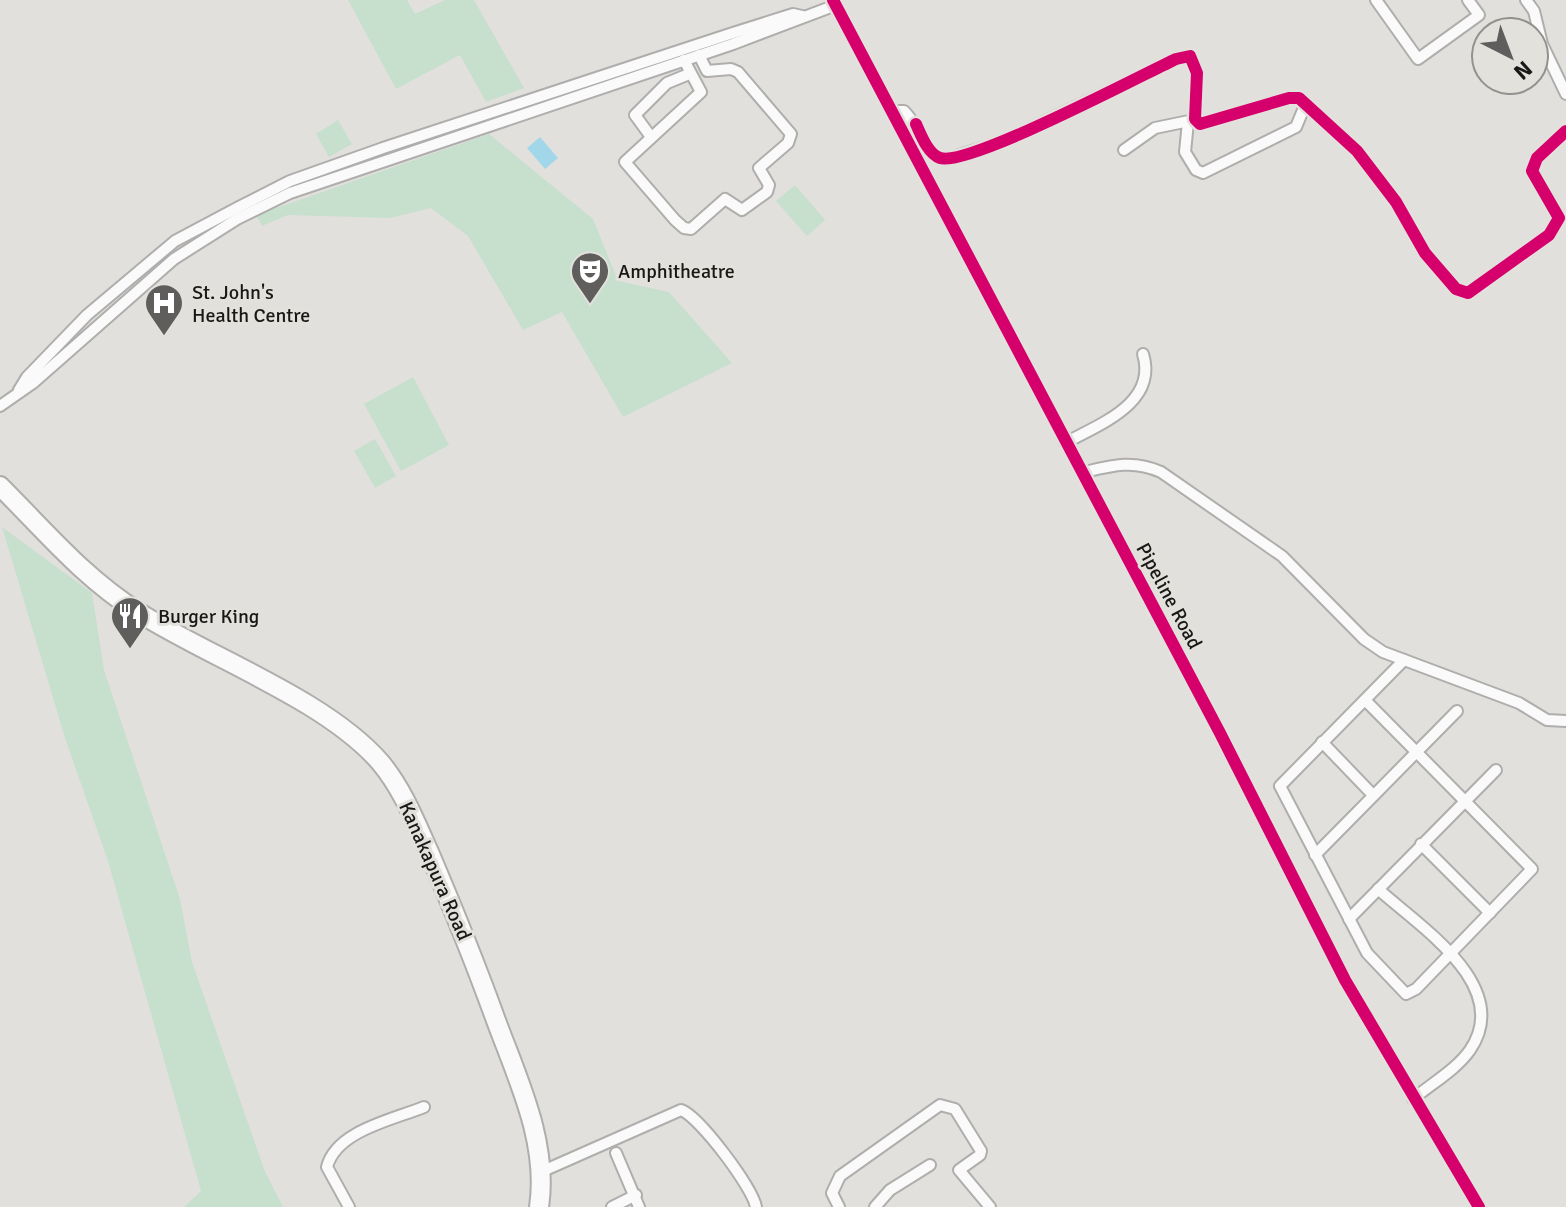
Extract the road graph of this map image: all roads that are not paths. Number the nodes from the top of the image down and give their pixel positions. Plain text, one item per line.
1 (1376, 0) edge
2 (1468, 0) edge
3 (1526, 0) edge
4 (834, 2) edge
5 (802, 16) junction
6 (699, 55) junction
7 (684, 60) junction
8 (689, 74) junction
9 (1566, 94) edge
10 (1306, 103) junction
11 (894, 111) junction
12 (1192, 120) junction
13 (1566, 131) edge
14 (651, 137) junction
15 (1124, 150) dead end
16 (235, 215) junction
17 (87, 315) junction
18 (97, 325) junction
19 (1143, 354) dead end
20 (17, 393) junction
21 (0, 406) edge
22 (1065, 443) junction
23 (1081, 473) junction
24 (0, 486) edge
25 (1404, 660) junction
26 (1365, 700) junction
27 (1457, 711) dead end
28 (1566, 721) edge
29 (1322, 742) junction
30 (1415, 751) junction
31 (1496, 770) dead end
32 (1373, 795) junction
33 (1465, 799) junction
34 (1421, 844) junction
35 (1315, 855) junction
36 (1378, 889) junction
37 (1490, 913) junction
38 (1349, 919) junction
39 (1450, 954) junction
40 (1413, 1099) junction
41 (424, 1107) dead end
42 (616, 1153) dead end
43 (930, 1165) dead end
44 (543, 1171) junction
45 (636, 1195) junction
46 (757, 1205) edge
47 (349, 1207) edge
48 (539, 1207) edge
49 (612, 1207) edge
50 (639, 1207) edge
51 (839, 1207) edge
52 (875, 1207) edge
53 (990, 1207) edge
54 (1479, 1207) edge

1 - 2 street
3 - 9 street
4 - 5 street
4 - 11 street, Pipeline Road
5 - 6 street
5 - 16 street
6 - 7 street
6 - 14 street
7 - 8 street
7 - 16 street
8 - 14 street
8 - 14 street
10 - 12 street
10 - 12 street
10 - 13 street
11 - 12 street
11 - 22 street, Pipeline Road
12 - 15 street
16 - 17 street
16 - 18 street
17 - 18 street
17 - 20 street
18 - 20 street
19 - 22 street
20 - 21 street
22 - 23 street, Pipeline Road
23 - 25 street
23 - 40 street, Pipeline Road
24 - 44 highway, Kanakapura Road
25 - 26 street
25 - 28 street
26 - 29 street
26 - 30 street
27 - 30 street
29 - 32 street
29 - 35 street
30 - 32 street
30 - 33 street
31 - 33 street
32 - 35 street
33 - 34 street
33 - 37 street
34 - 36 street
34 - 37 street
35 - 38 street
36 - 38 street
36 - 39 street
37 - 39 street
38 - 39 street
39 - 40 street
40 - 54 street, Pipeline Road
41 - 47 street
42 - 45 street
43 - 52 street
44 - 46 street
44 - 48 highway, Kanakapura Road
45 - 49 street
45 - 50 street
51 - 53 street

